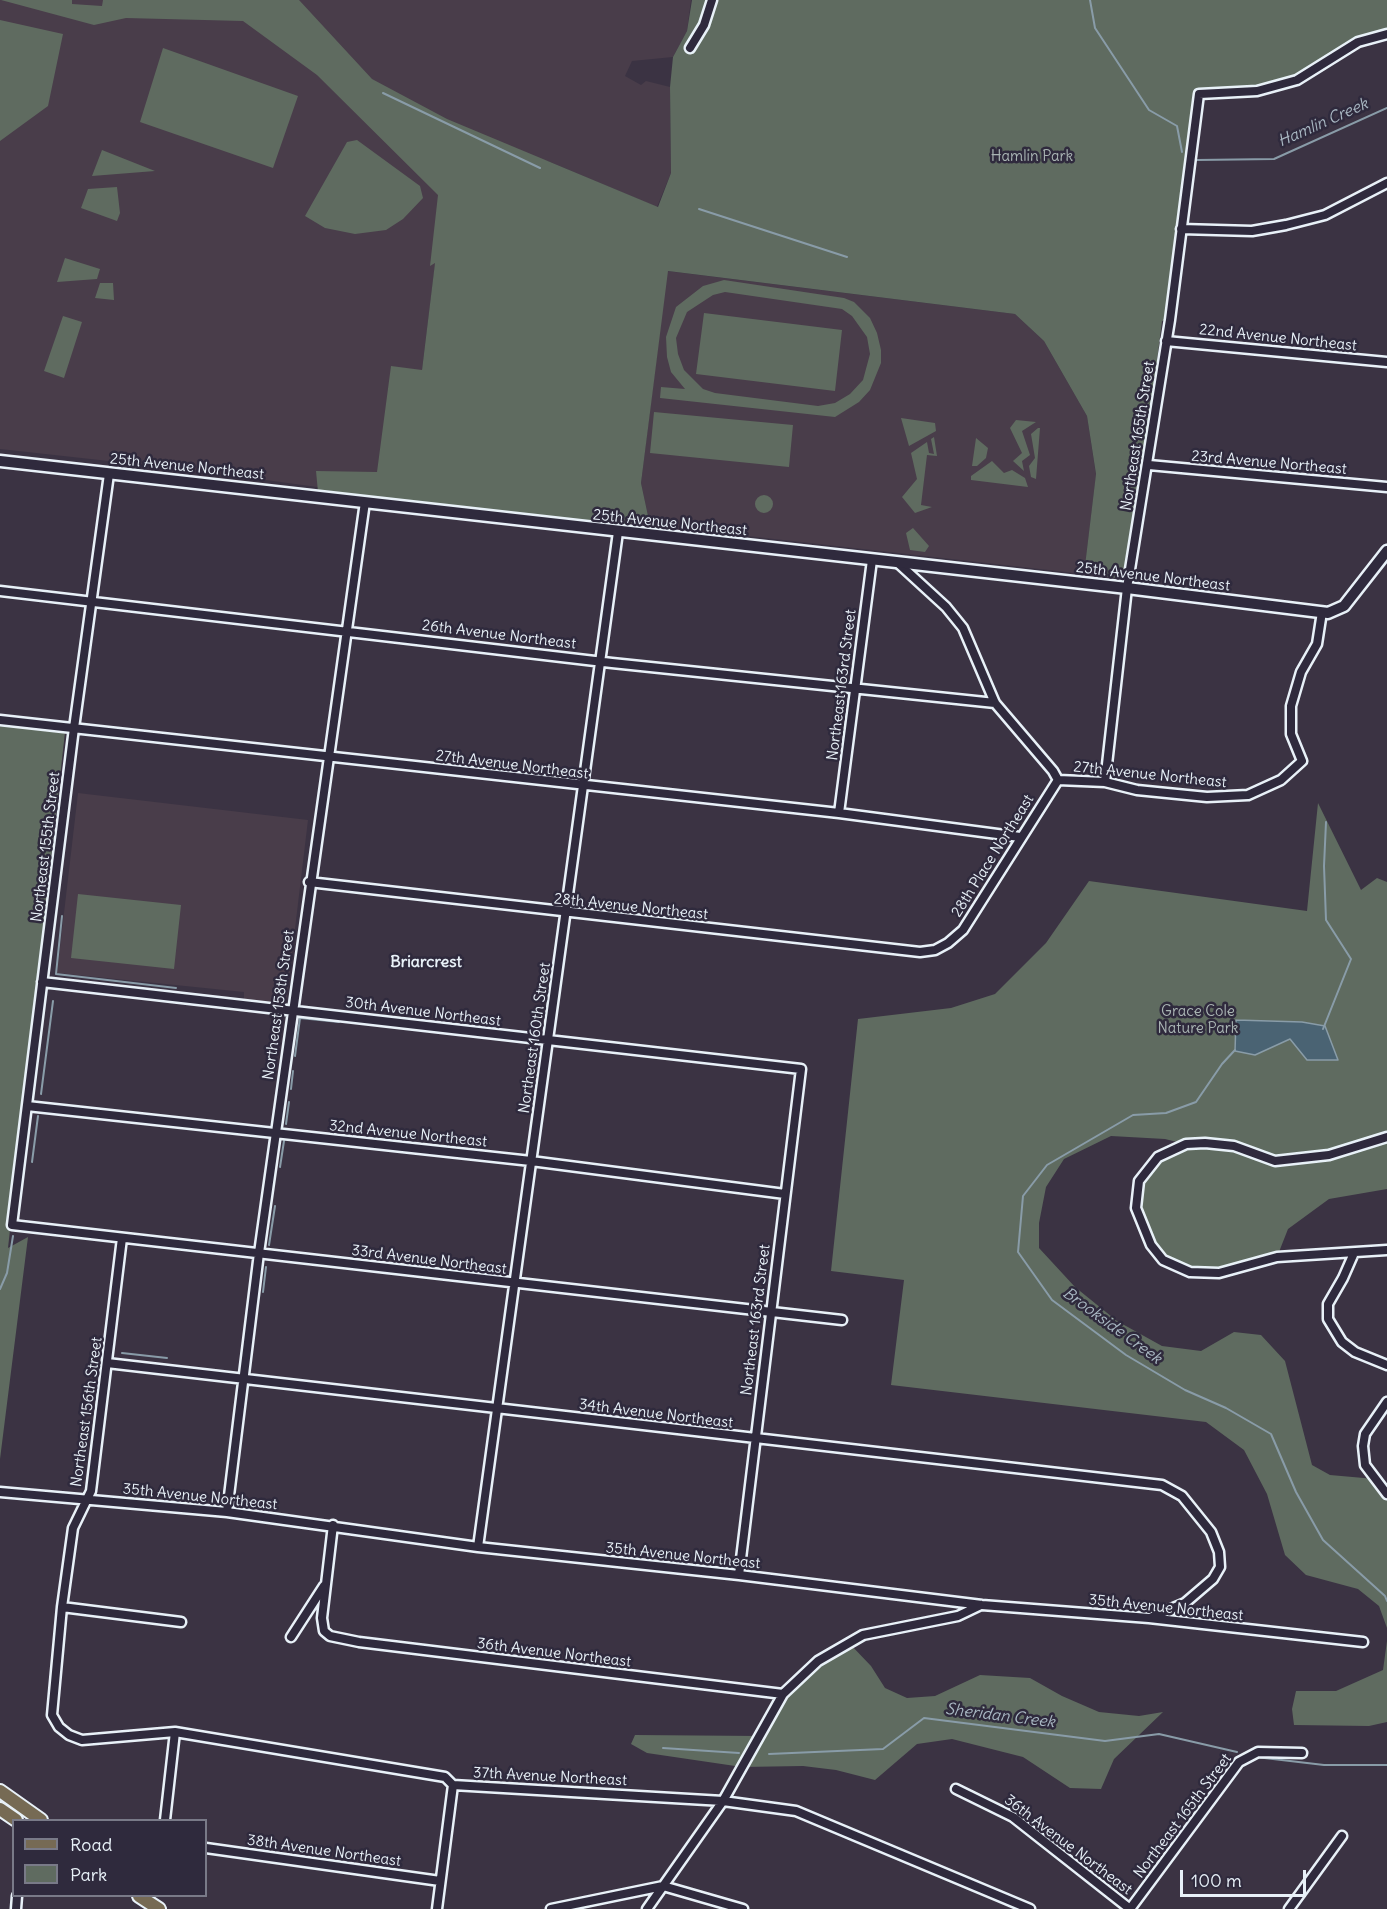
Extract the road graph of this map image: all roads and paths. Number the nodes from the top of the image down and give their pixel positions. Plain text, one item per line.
1 (712, 0) edge
2 (1387, 34) edge
3 (690, 48) dead end
4 (1387, 183) edge
5 (1181, 229) junction
6 (1166, 341) junction
7 (1387, 362) edge
8 (0, 462) edge
9 (1149, 465) junction
10 (109, 474) junction
11 (1387, 487) edge
12 (365, 502) junction
13 (618, 532) junction
14 (1387, 551) edge
15 (872, 560) junction
16 (898, 563) junction
17 (1127, 588) junction
18 (0, 591) edge
19 (92, 602) junction
20 (1322, 612) junction
21 (346, 630) junction
22 (600, 661) junction
23 (855, 688) junction
24 (995, 703) junction
25 (0, 720) edge
26 (74, 728) junction
27 (327, 757) junction
28 (1058, 780) junction
29 (1106, 782) junction
30 (584, 786) junction
31 (839, 813) junction
32 (1020, 837) junction
33 (309, 882) junction
34 (566, 913) junction
35 (948, 944) joint
36 (42, 982) junction
37 (292, 1011) junction
38 (548, 1040) junction
39 (801, 1069) joint
40 (27, 1106) junction
41 (276, 1134) junction
42 (1387, 1137) edge
43 (531, 1161) junction
44 (785, 1194) junction
45 (12, 1225) joint
46 (123, 1238) junction
47 (1387, 1250) edge
48 (259, 1253) junction
49 (1354, 1253) junction
50 (514, 1284) junction
51 (771, 1312) junction
52 (842, 1320) dead end
53 (107, 1363) junction
54 (1387, 1365) edge
55 (243, 1380) junction
56 (1387, 1402) edge
57 (497, 1408) junction
58 (755, 1440) junction
59 (0, 1492) edge
60 (1387, 1494) edge
61 (88, 1499) junction
62 (227, 1512) junction
63 (333, 1525) junction
64 (478, 1547) junction
65 (738, 1575) junction
66 (326, 1583) junction
67 (982, 1605) junction
68 (62, 1607) junction
69 (1149, 1618) junction
70 (181, 1622) dead end
71 (291, 1637) dead end
72 (1364, 1642) dead end
73 (783, 1694) junction
74 (59, 1727) joint
75 (175, 1732) junction
76 (1302, 1753) dead end
77 (453, 1785) junction
78 (956, 1789) dead end
79 (0, 1791) edge
80 (0, 1800) edge
81 (723, 1801) junction
82 (0, 1809) edge
83 (13, 1819) edge
84 (25, 1819) edge
85 (38, 1819) edge
86 (165, 1819) edge
87 (1342, 1836) dead end
88 (207, 1848) edge
89 (440, 1881) junction
90 (663, 1886) junction
91 (141, 1897) edge
92 (1026, 1908) edge
93 (159, 1909) edge
94 (437, 1909) edge
95 (551, 1909) edge
96 (647, 1909) edge
97 (743, 1909) edge
98 (1130, 1909) edge
99 (1289, 1909) edge

1 - 3 street
2 - 5 street, Northeast 165th Street
4 - 5 street
5 - 6 street, Northeast 165th Street
6 - 7 street, 22nd Avenue Northeast
6 - 9 street, Northeast 165th Street
8 - 10 street, 25th Avenue Northeast
9 - 11 street, 23rd Avenue Northeast
9 - 17 street, Northeast 165th Street
10 - 12 street, 25th Avenue Northeast
10 - 19 street, Northeast 155th Street
12 - 13 street, 25th Avenue Northeast
12 - 21 street, Northeast 158th Street
13 - 15 street, 25th Avenue Northeast
13 - 22 street, Northeast 160th Street
14 - 20 street, 25th Avenue Northeast
15 - 16 street, 25th Avenue Northeast
15 - 23 street, Northeast 163rd Street
16 - 17 street, 25th Avenue Northeast
16 - 24 street
17 - 20 street, 25th Avenue Northeast
17 - 29 street, Northeast 165th Street
18 - 19 street, 26th Avenue Northeast
19 - 21 street, 26th Avenue Northeast
19 - 26 street, Northeast 155th Street
20 - 29 street, 27th Avenue Northeast
21 - 22 street, 26th Avenue Northeast
21 - 27 street, Northeast 158th Street
22 - 23 street, 26th Avenue Northeast
22 - 30 street, Northeast 160th Street
23 - 24 street, 26th Avenue Northeast
23 - 31 street, Northeast 163rd Street
24 - 28 street
25 - 26 street, 27th Avenue Northeast
26 - 27 street, 27th Avenue Northeast
26 - 36 street, Northeast 155th Street
27 - 30 street, 27th Avenue Northeast
27 - 33 street, Northeast 158th Street
28 - 29 street, 27th Avenue Northeast
28 - 32 street, 28th Place Northeast
30 - 31 street, 27th Avenue Northeast
30 - 34 street, Northeast 160th Street
31 - 32 street, 27th Avenue Northeast
32 - 35 street, 28th Place Northeast
33 - 34 street, 28th Avenue Northeast
33 - 37 street, Northeast 158th Street
34 - 35 street, 28th Avenue Northeast
34 - 38 street, Northeast 160th Street
36 - 37 street, 30th Avenue Northeast
36 - 40 street, Northeast 155th Street
37 - 38 street, 30th Avenue Northeast
37 - 41 street, Northeast 158th Street
38 - 39 street, 30th Avenue Northeast
38 - 43 street, Northeast 160th Street
39 - 44 street, Northeast 163rd Street
40 - 41 street, 32nd Avenue Northeast
40 - 45 street, Northeast 155th Street
41 - 43 street, 32nd Avenue Northeast
41 - 48 street, Northeast 158th Street
42 - 49 street
43 - 44 street, 32nd Avenue Northeast
43 - 50 street, Northeast 160th Street
44 - 51 street, Northeast 163rd Street
45 - 46 street, 33rd Avenue Northeast
46 - 48 street, 33rd Avenue Northeast
46 - 53 street, Northeast 156th Street
47 - 49 street
48 - 50 street, 33rd Avenue Northeast
48 - 55 street, Northeast 158th Street
49 - 54 street
50 - 51 street, 33rd Avenue Northeast
50 - 57 street, Northeast 160th Street
51 - 52 street, 33rd Avenue Northeast
51 - 58 street, Northeast 163rd Street
53 - 55 street, 34th Avenue Northeast
53 - 61 street, Northeast 156th Street
55 - 57 street, 34th Avenue Northeast
55 - 62 street, Northeast 158th Street
56 - 60 street
57 - 58 street, 34th Avenue Northeast
57 - 64 street, Northeast 160th Street
58 - 65 street, Northeast 163rd Street
58 - 69 street, 34th Avenue Northeast
59 - 61 street, 35th Avenue Northeast
61 - 62 street, 35th Avenue Northeast
61 - 68 street, Northeast 156th Street
62 - 63 street, 35th Avenue Northeast
63 - 64 street, 35th Avenue Northeast
63 - 66 street
64 - 65 street, 35th Avenue Northeast
65 - 67 street, 35th Avenue Northeast
66 - 71 street
66 - 73 street, 36th Avenue Northeast
67 - 69 street, 35th Avenue Northeast
67 - 73 street
68 - 70 street
68 - 74 street, Northeast 156th Street
69 - 72 street, 35th Avenue Northeast
73 - 81 street
74 - 75 street, 37th Avenue Northeast
75 - 77 street, 37th Avenue Northeast
75 - 86 street
76 - 98 street, Northeast 165th Street
77 - 81 street, 37th Avenue Northeast
77 - 89 street
78 - 98 street, 36th Avenue Northeast
79 - 85 main road
80 - 84 main road
81 - 90 street
81 - 92 street, 37th Avenue Northeast
82 - 83 main road
87 - 99 street
88 - 89 street, 38th Avenue Northeast
89 - 94 street
90 - 95 street
90 - 96 street
90 - 97 street
91 - 93 main road

